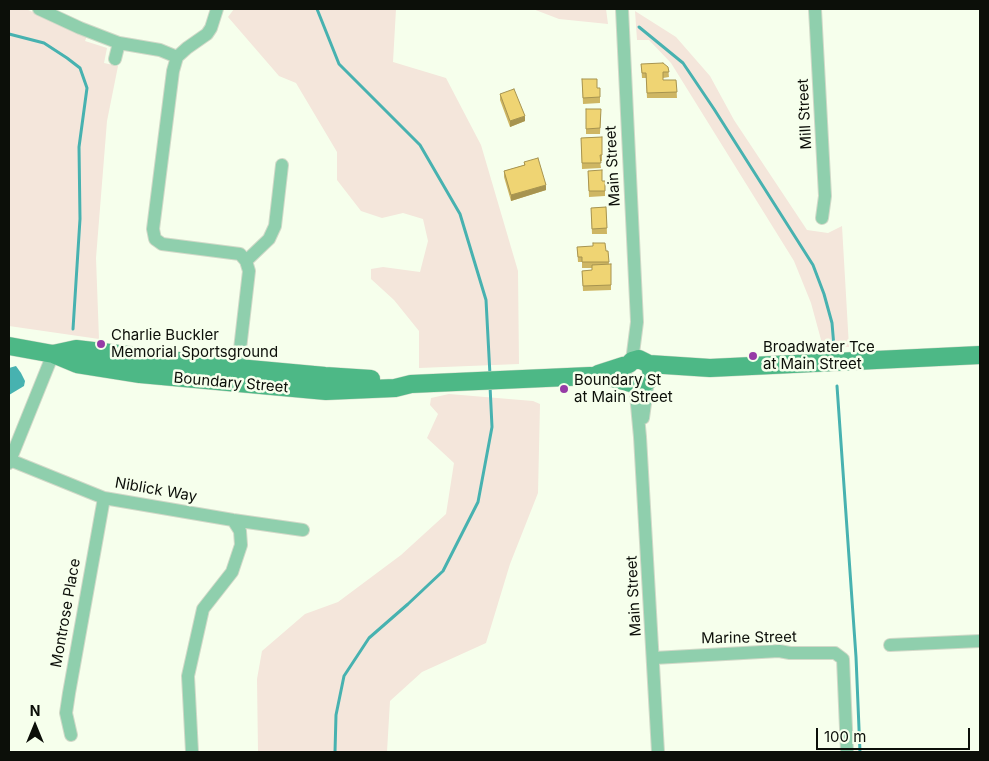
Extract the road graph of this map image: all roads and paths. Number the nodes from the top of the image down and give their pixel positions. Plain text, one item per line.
1 (40, 9) edge
2 (217, 9) edge
3 (622, 9) edge
4 (815, 9) edge
5 (119, 43) junction
6 (178, 58) junction
7 (115, 59) dead end
8 (282, 165) dead end
9 (822, 218) dead end
10 (246, 261) junction
11 (9, 346) edge
12 (53, 354) junction
13 (980, 355) edge
14 (640, 372) junction
15 (237, 375) junction
16 (9, 461) edge
17 (104, 498) junction
18 (232, 520) junction
19 (303, 530) dead end
20 (980, 641) edge
21 (890, 645) dead end
22 (654, 658) junction
23 (71, 735) dead end
24 (192, 752) edge
25 (658, 752) edge
26 (847, 752) edge

1 - 5 street
2 - 6 street
3 - 14 street, Main Street
4 - 9 street, Mill Street
5 - 6 street
5 - 7 street
6 - 10 street
8 - 10 street
10 - 15 street
11 - 12 street, Boundary Street
12 - 15 street, Boundary Street
12 - 16 street
13 - 14 street, Boundary Street
14 - 15 street, Boundary Street
14 - 22 street, Main Street
16 - 17 street, Niblick Way
17 - 18 street, Niblick Way
17 - 23 street, Montrose Place
18 - 19 street, Niblick Way
18 - 24 street
20 - 21 street
22 - 25 street, Main Street
22 - 26 street, Marine Street

